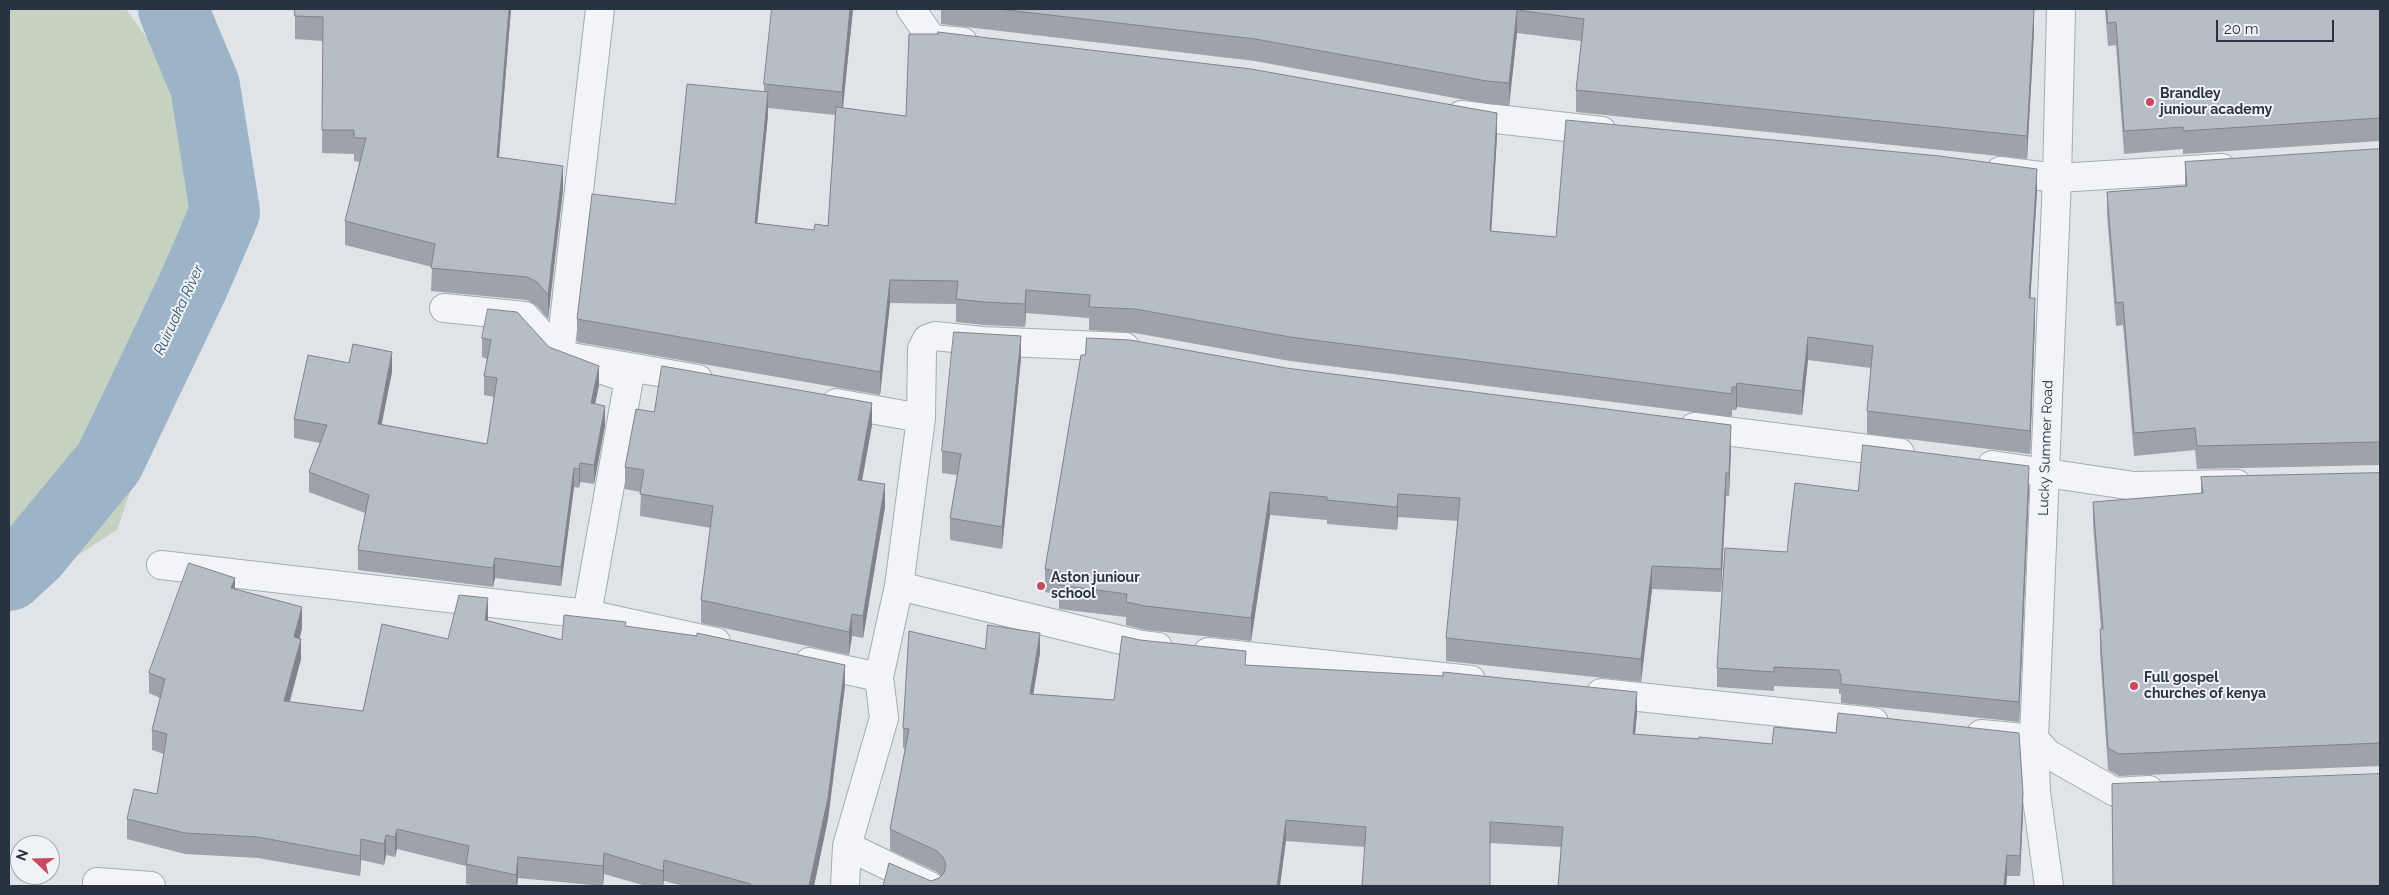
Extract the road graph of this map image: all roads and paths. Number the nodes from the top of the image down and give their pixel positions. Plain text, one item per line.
1 (600, 9) edge
2 (910, 9) edge
3 (2061, 9) edge
4 (990, 46) edge
5 (1437, 110) edge
6 (1624, 133) edge
7 (2242, 166) edge
8 (1980, 169) edge
9 (2057, 178) junction
10 (444, 308) dead end
11 (1151, 351) edge
12 (560, 355) junction
13 (726, 384) edge
14 (814, 399) edge
15 (921, 418) junction
16 (1669, 424) edge
17 (1926, 457) edge
18 (1965, 462) edge
19 (2044, 472) junction
20 (2259, 484) edge
21 (161, 565) dead end
22 (899, 586) junction
23 (587, 614) junction
24 (743, 648) edge
25 (782, 656) edge
26 (879, 677) junction
27 (1499, 683) edge
28 (1578, 691) edge
29 (1895, 725) edge
30 (1955, 731) edge
31 (2034, 739) junction
32 (2174, 790) edge
33 (847, 846) junction
34 (97, 882) dead end
35 (151, 886) edge
36 (845, 886) edge
37 (930, 886) edge
38 (2049, 886) edge

1 - 12 street
2 - 4 street
3 - 9 street, Lucky Summer Road
5 - 6 street
7 - 9 street
8 - 9 street
9 - 19 street, Lucky Summer Road
10 - 12 street
11 - 15 street
12 - 13 street
12 - 23 street
14 - 15 street
15 - 22 street
16 - 17 street
18 - 19 street
19 - 20 street
19 - 31 street, Lucky Summer Road
21 - 23 street
22 - 26 street
22 - 27 street
23 - 24 street
25 - 26 street
26 - 33 street
28 - 29 street
30 - 31 street
31 - 32 street
31 - 38 street, Lucky Summer Road
33 - 36 street
33 - 37 street
34 - 35 street

